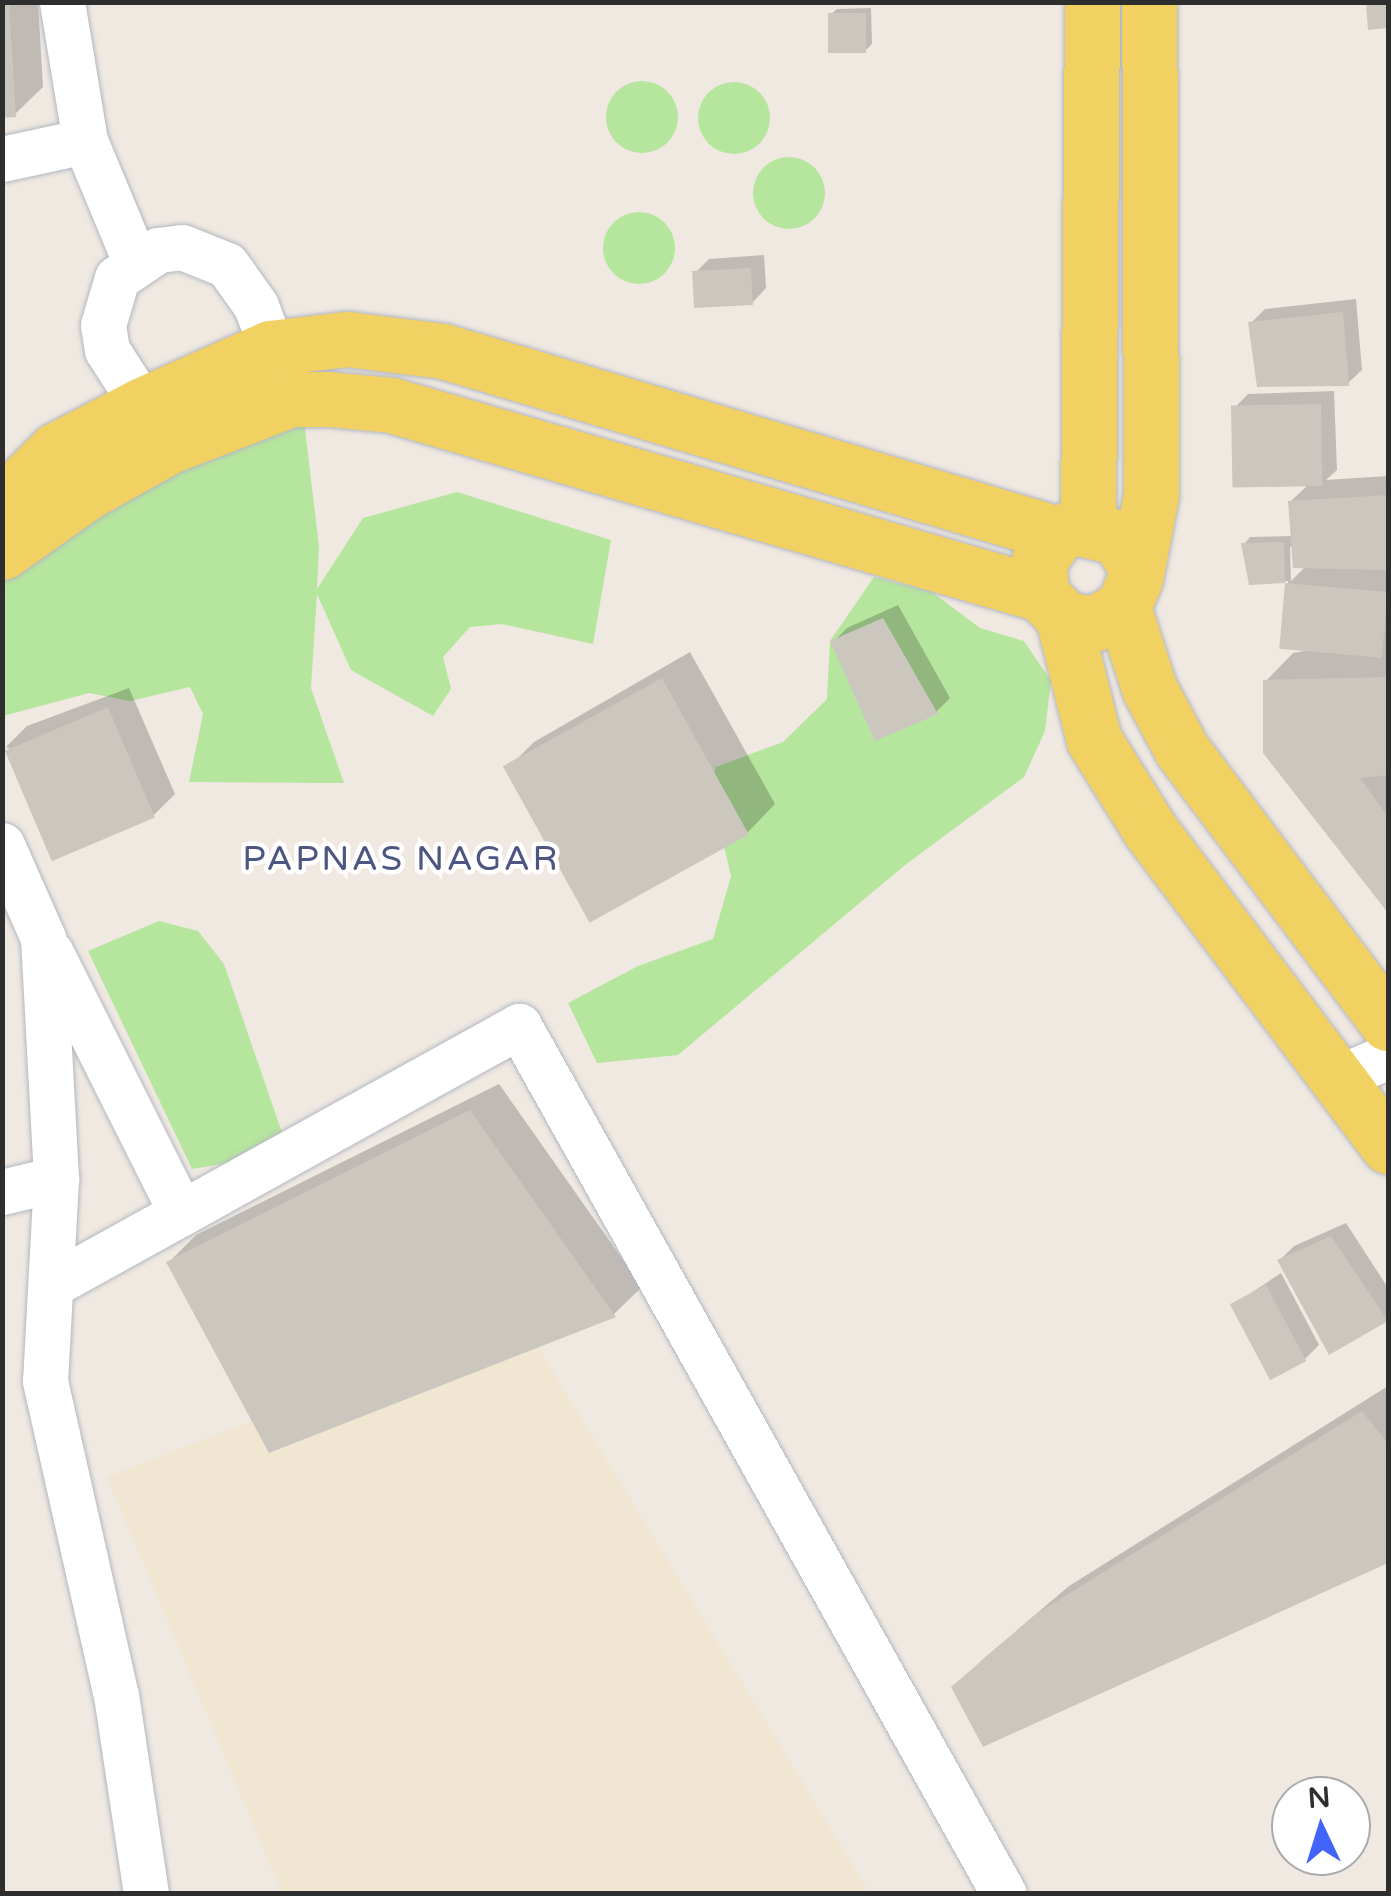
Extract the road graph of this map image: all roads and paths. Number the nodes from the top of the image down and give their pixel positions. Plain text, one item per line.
1 (62, 2) edge
2 (1092, 2) edge
3 (1149, 2) edge
4 (85, 141) junction
5 (2, 158) edge
6 (135, 261) junction
7 (270, 348) junction
8 (291, 400) junction
9 (156, 426) junction
10 (2, 504) edge
11 (1073, 530) junction
12 (2, 552) edge
13 (1128, 585) junction
14 (1052, 605) junction
15 (2, 846) edge
16 (43, 938) junction
17 (1388, 1023) edge
18 (1388, 1056) edge
19 (1338, 1078) junction
20 (1388, 1146) edge
21 (56, 1179) junction
22 (2, 1192) edge
23 (181, 1213) junction
24 (51, 1285) junction
25 (146, 1894) edge
26 (1004, 1894) edge

1 - 4 street
2 - 11 main road
3 - 13 main road
4 - 5 street
4 - 6 street
6 - 7 street
6 - 9 street
7 - 8 street
7 - 9 main road
7 - 11 main road
8 - 9 main road
8 - 14 main road
9 - 10 main road
9 - 12 main road
11 - 13 main road
11 - 14 main road
13 - 14 main road
13 - 17 main road
14 - 19 main road
15 - 16 street
16 - 21 street
16 - 23 street
18 - 19 street
19 - 20 main road
21 - 22 street
21 - 24 street
23 - 24 street
23 - 26 street
24 - 25 street

